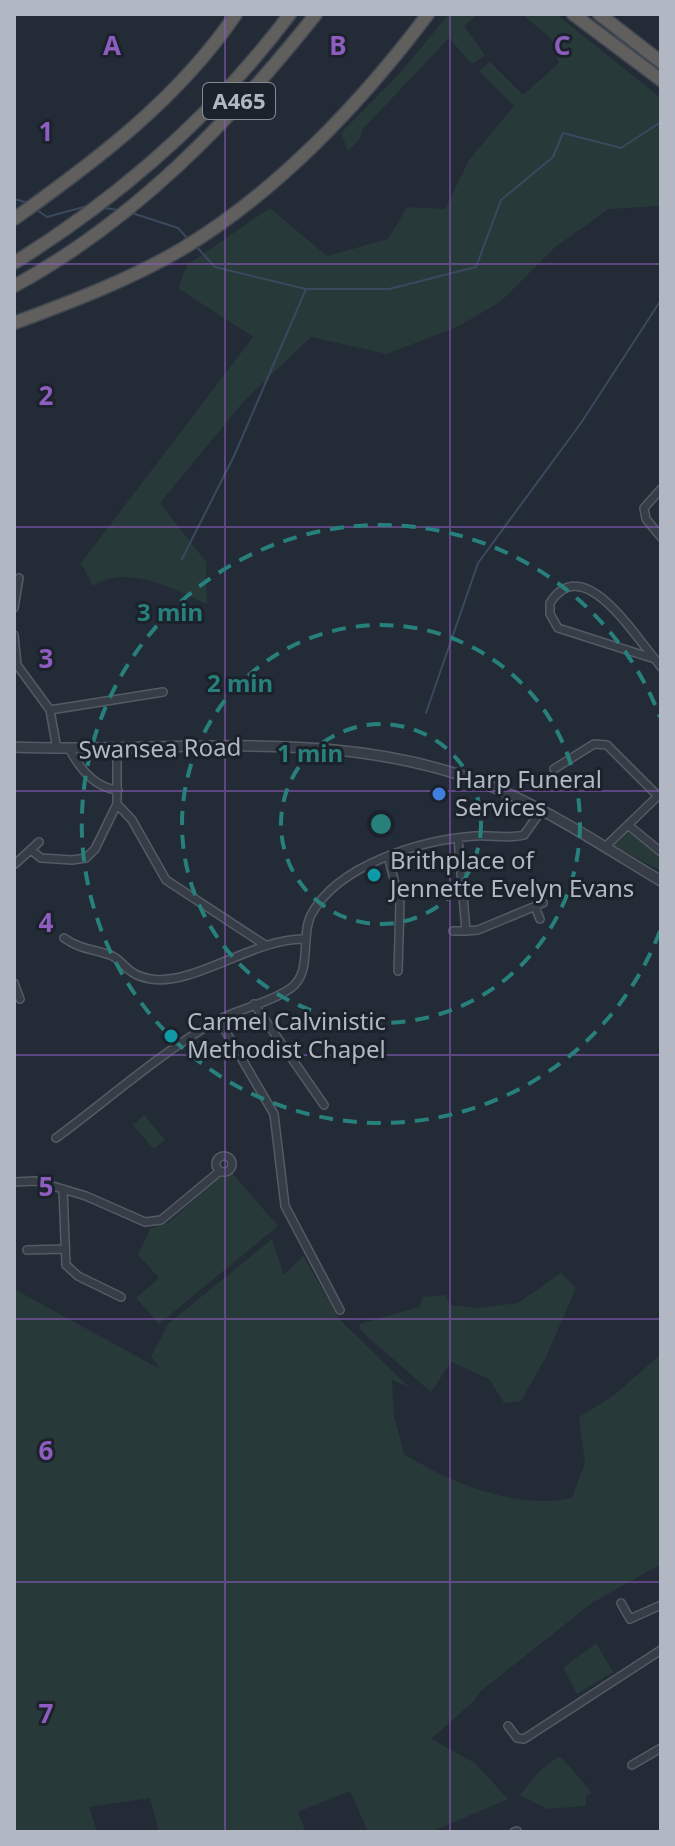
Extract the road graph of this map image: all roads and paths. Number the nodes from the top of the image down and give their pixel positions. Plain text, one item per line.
1 (236, 14) edge
2 (290, 14) edge
3 (316, 14) edge
4 (428, 14) edge
5 (573, 14) edge
6 (599, 14) edge
7 (661, 62) edge
8 (661, 80) edge
9 (15, 219) edge
10 (14, 263) edge
11 (14, 286) edge
12 (14, 323) edge
13 (661, 489) edge
14 (661, 537) edge
15 (19, 578) dead end
16 (14, 608) edge
17 (14, 635) edge
18 (655, 659) junction
19 (661, 667) edge
20 (163, 692) dead end
21 (50, 710) junction
22 (14, 747) edge
23 (57, 749) junction
24 (70, 750) junction
25 (117, 750) junction
26 (554, 769) dead end
27 (118, 790) junction
28 (660, 795) edge
29 (117, 804) junction
30 (541, 811) junction
31 (628, 825) junction
32 (458, 838) junction
33 (39, 842) dead end
34 (605, 847) junction
35 (31, 850) junction
36 (661, 852) edge
37 (388, 856) junction
38 (15, 864) edge
39 (661, 881) edge
40 (540, 919) dead end
41 (453, 931) dead end
42 (466, 931) junction
43 (64, 938) dead end
44 (304, 939) junction
45 (265, 946) junction
46 (398, 971) dead end
47 (14, 983) edge
48 (20, 999) dead end
49 (254, 1004) junction
50 (219, 1020) junction
51 (324, 1105) dead end
52 (56, 1138) dead end
53 (220, 1171) dead end
54 (14, 1182) edge
55 (63, 1189) junction
56 (64, 1249) junction
57 (27, 1250) dead end
58 (121, 1297) dead end
59 (340, 1310) dead end
60 (621, 1603) dead end
61 (661, 1605) edge
62 (661, 1650) edge
63 (508, 1726) dead end
64 (661, 1748) edge
65 (632, 1765) dead end

1 - 9 highway
2 - 10 highway, A465
3 - 11 highway, A465
4 - 12 highway
5 - 8 highway
6 - 7 highway
13 - 14 street
15 - 16 street
17 - 21 street
18 - 18 street
18 - 19 street
20 - 21 street
21 - 23 street
22 - 23 street, Swansea Road
23 - 24 street, Swansea Road
24 - 25 street, Swansea Road
24 - 27 street
25 - 27 street
25 - 30 street, Swansea Road
26 - 28 street
27 - 29 street
28 - 31 street
29 - 35 street
29 - 45 street
30 - 32 street
30 - 34 street, Swansea Road
31 - 34 street
31 - 36 street
32 - 37 street
32 - 42 street
33 - 35 street
34 - 39 street, Swansea Road
35 - 38 street
37 - 44 street
37 - 46 street
40 - 42 street
41 - 42 street
43 - 45 street
44 - 45 street
44 - 49 street
47 - 48 street
49 - 50 street
49 - 51 street
50 - 52 street
50 - 59 street
53 - 55 street
54 - 55 street
55 - 56 street
56 - 57 street
56 - 58 street
60 - 61 street
62 - 63 street
64 - 65 street

